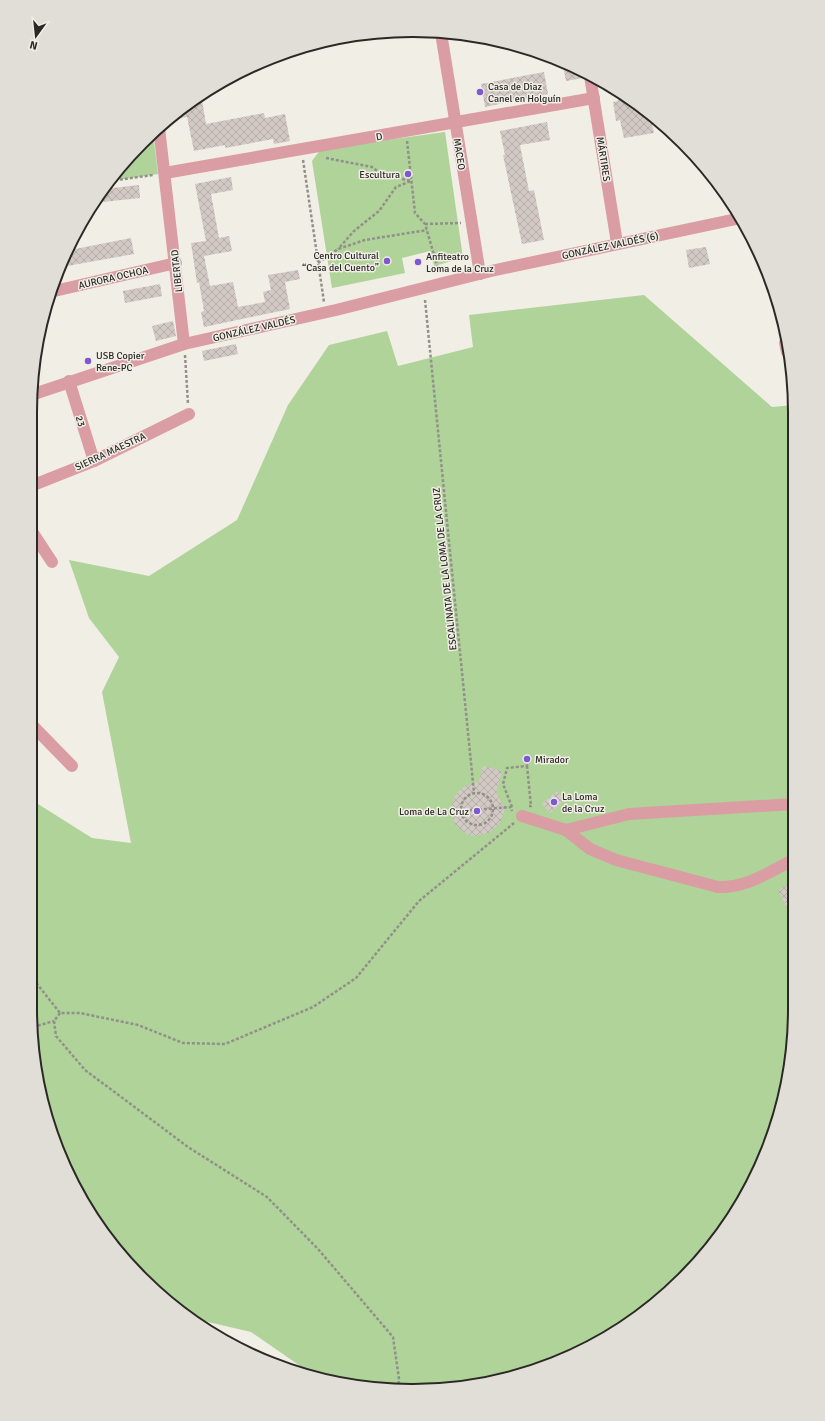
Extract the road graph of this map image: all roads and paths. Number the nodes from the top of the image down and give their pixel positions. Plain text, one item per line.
1 (442, 38) edge
2 (591, 82) edge
3 (594, 98) junction
4 (454, 122) junction
5 (406, 131) junction
6 (160, 135) edge
7 (301, 149) junction
8 (320, 156) dead end
9 (165, 173) junction
10 (118, 180) edge
11 (411, 181) junction
12 (734, 219) edge
13 (471, 223) junction
14 (425, 224) junction
15 (427, 230) junction
16 (617, 243) junction
17 (338, 249) junction
18 (437, 262) dead end
19 (176, 263) junction
20 (318, 263) junction
21 (480, 274) junction
22 (59, 288) edge
23 (423, 288) junction
24 (326, 312) junction
25 (184, 344) junction
26 (69, 381) junction
27 (38, 392) edge
28 (189, 414) joint
29 (94, 460) junction
30 (37, 484) edge
31 (37, 539) edge
32 (52, 562) dead end
33 (37, 729) edge
34 (526, 759) dead end
35 (72, 766) dead end
36 (527, 766) junction
37 (474, 793) junction
38 (788, 804) edge
39 (511, 807) junction
40 (493, 808) junction
41 (521, 810) junction
42 (460, 811) junction
43 (434, 813) dead end
44 (566, 830) junction
45 (788, 863) edge
46 (37, 984) edge
47 (60, 1013) junction
48 (54, 1021) junction
49 (38, 1026) edge
50 (399, 1383) edge

1 - 4 street, MACEO
2 - 3 street, MÁRTIRES
3 - 4 street, D
3 - 16 street, MÁRTIRES
4 - 5 street, D
4 - 13 street, MACEO
5 - 7 street, D
5 - 11 path
6 - 9 street, LIBERTAD
7 - 9 street, D
7 - 20 path
8 - 11 path
9 - 10 path
9 - 19 street, LIBERTAD
11 - 14 path
11 - 17 path
12 - 16 street, GONZÁLEZ VALDÉS (6)
13 - 14 path
13 - 21 street, MACEO
14 - 15 path
15 - 17 path
15 - 18 path
16 - 21 street, GONZÁLEZ VALDÉS (6)
17 - 20 path
19 - 22 street, AURORA OCHOA
19 - 25 street, LIBERTAD
20 - 24 path
21 - 23 street, GONZÁLEZ VALDÉS
23 - 24 street, GONZÁLEZ VALDÉS
23 - 37 path, ESCALINATA DE LA LOMA DE LA CRUZ
24 - 25 street, GONZÁLEZ VALDÉS
25 - 26 street, GONZÁLEZ VALDÉS
25 - 28 path
26 - 27 street, GONZÁLEZ VALDÉS
26 - 29 street, 23
28 - 29 street, SIERRA MAESTRA
29 - 30 street, SIERRA MAESTRA
31 - 32 street
33 - 35 street
34 - 36 path
36 - 39 path
36 - 41 path
37 - 40 path
37 - 42 path
38 - 44 street
39 - 40 path
39 - 41 path
40 - 42 path
40 - 42 path
41 - 44 street
41 - 47 path
42 - 43 path
44 - 45 street
46 - 47 path
47 - 48 path
48 - 49 path
48 - 50 path

